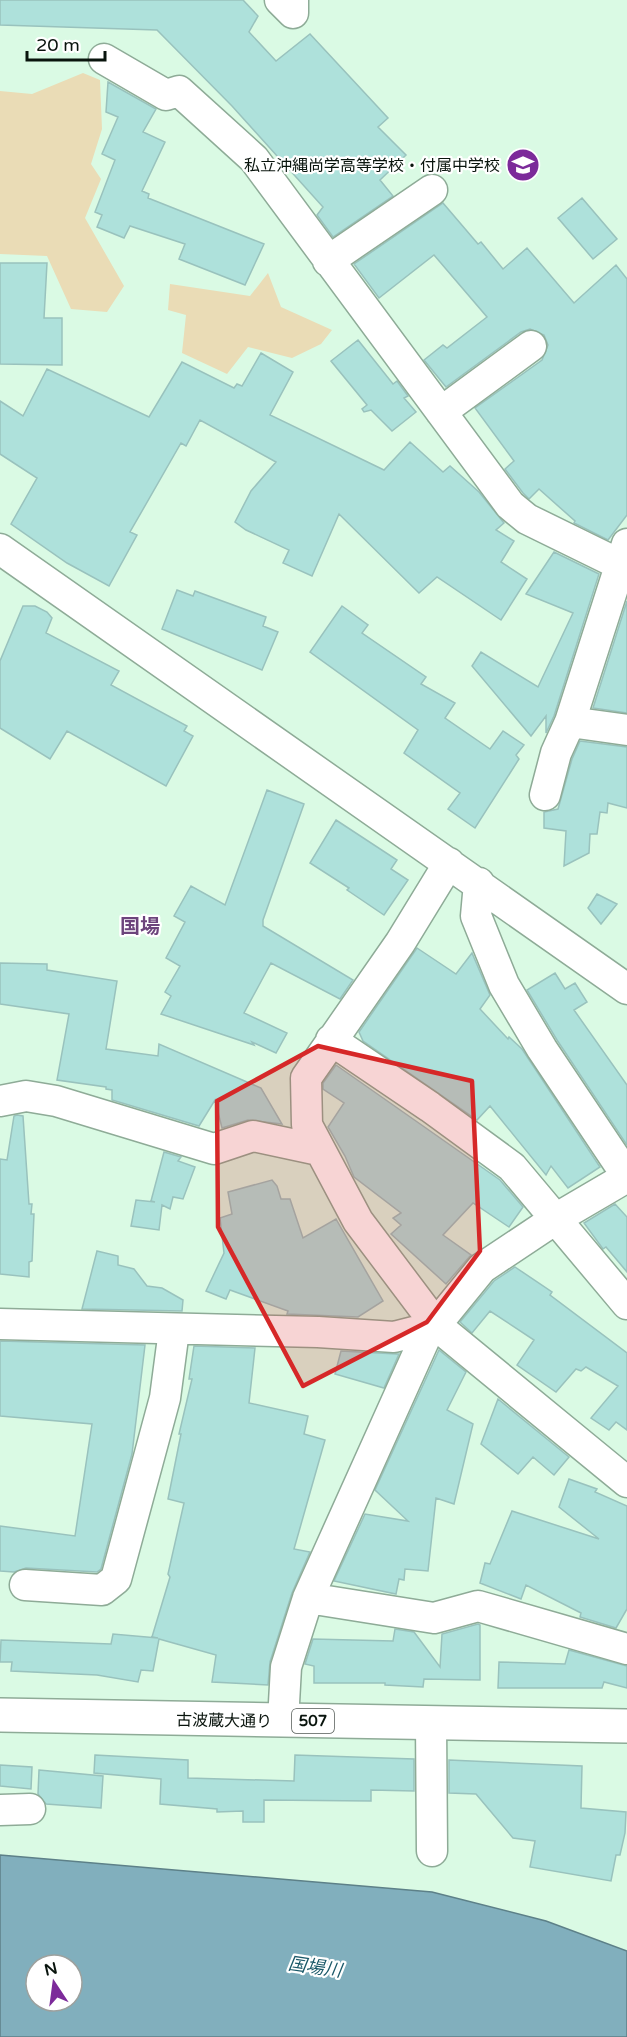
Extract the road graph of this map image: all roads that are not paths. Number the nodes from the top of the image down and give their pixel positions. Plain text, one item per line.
1 (280, 0) edge
2 (293, 0) edge
3 (104, 59) dead end
4 (432, 190) dead end
5 (327, 261) junction
6 (531, 346) dead end
7 (441, 412) junction
8 (0, 549) edge
9 (625, 559) edge
10 (570, 722) junction
11 (627, 730) edge
12 (544, 795) dead end
13 (449, 863) junction
14 (479, 883) junction
15 (627, 989) edge
16 (330, 1040) junction
17 (0, 1101) edge
18 (319, 1150) junction
19 (624, 1184) edge
20 (557, 1218) junction
21 (627, 1305) edge
22 (0, 1324) edge
23 (437, 1326) junction
24 (174, 1330) junction
25 (627, 1482) edge
26 (25, 1585) dead end
27 (308, 1598) junction
28 (627, 1649) edge
29 (0, 1715) edge
30 (283, 1721) junction
31 (431, 1723) junction
32 (627, 1726) edge
33 (30, 1809) dead end
34 (0, 1810) edge
35 (432, 1851) dead end

1 - 2 street
3 - 5 street
4 - 5 street
5 - 7 street
6 - 7 street
7 - 9 street
8 - 13 street
9 - 10 street
10 - 11 street
10 - 12 street
13 - 14 street
13 - 16 street
14 - 15 street
14 - 19 street
16 - 18 street
16 - 20 street
17 - 18 street
18 - 23 street
19 - 20 street
20 - 21 street
20 - 23 street
22 - 24 street
23 - 24 street
23 - 25 street
23 - 27 street
24 - 26 street
27 - 28 street
27 - 30 street
29 - 30 highway, 古波蔵大通り / 507
30 - 31 highway, 古波蔵大通り / 507
31 - 32 highway, 古波蔵大通り / 507
31 - 35 street
33 - 34 street

